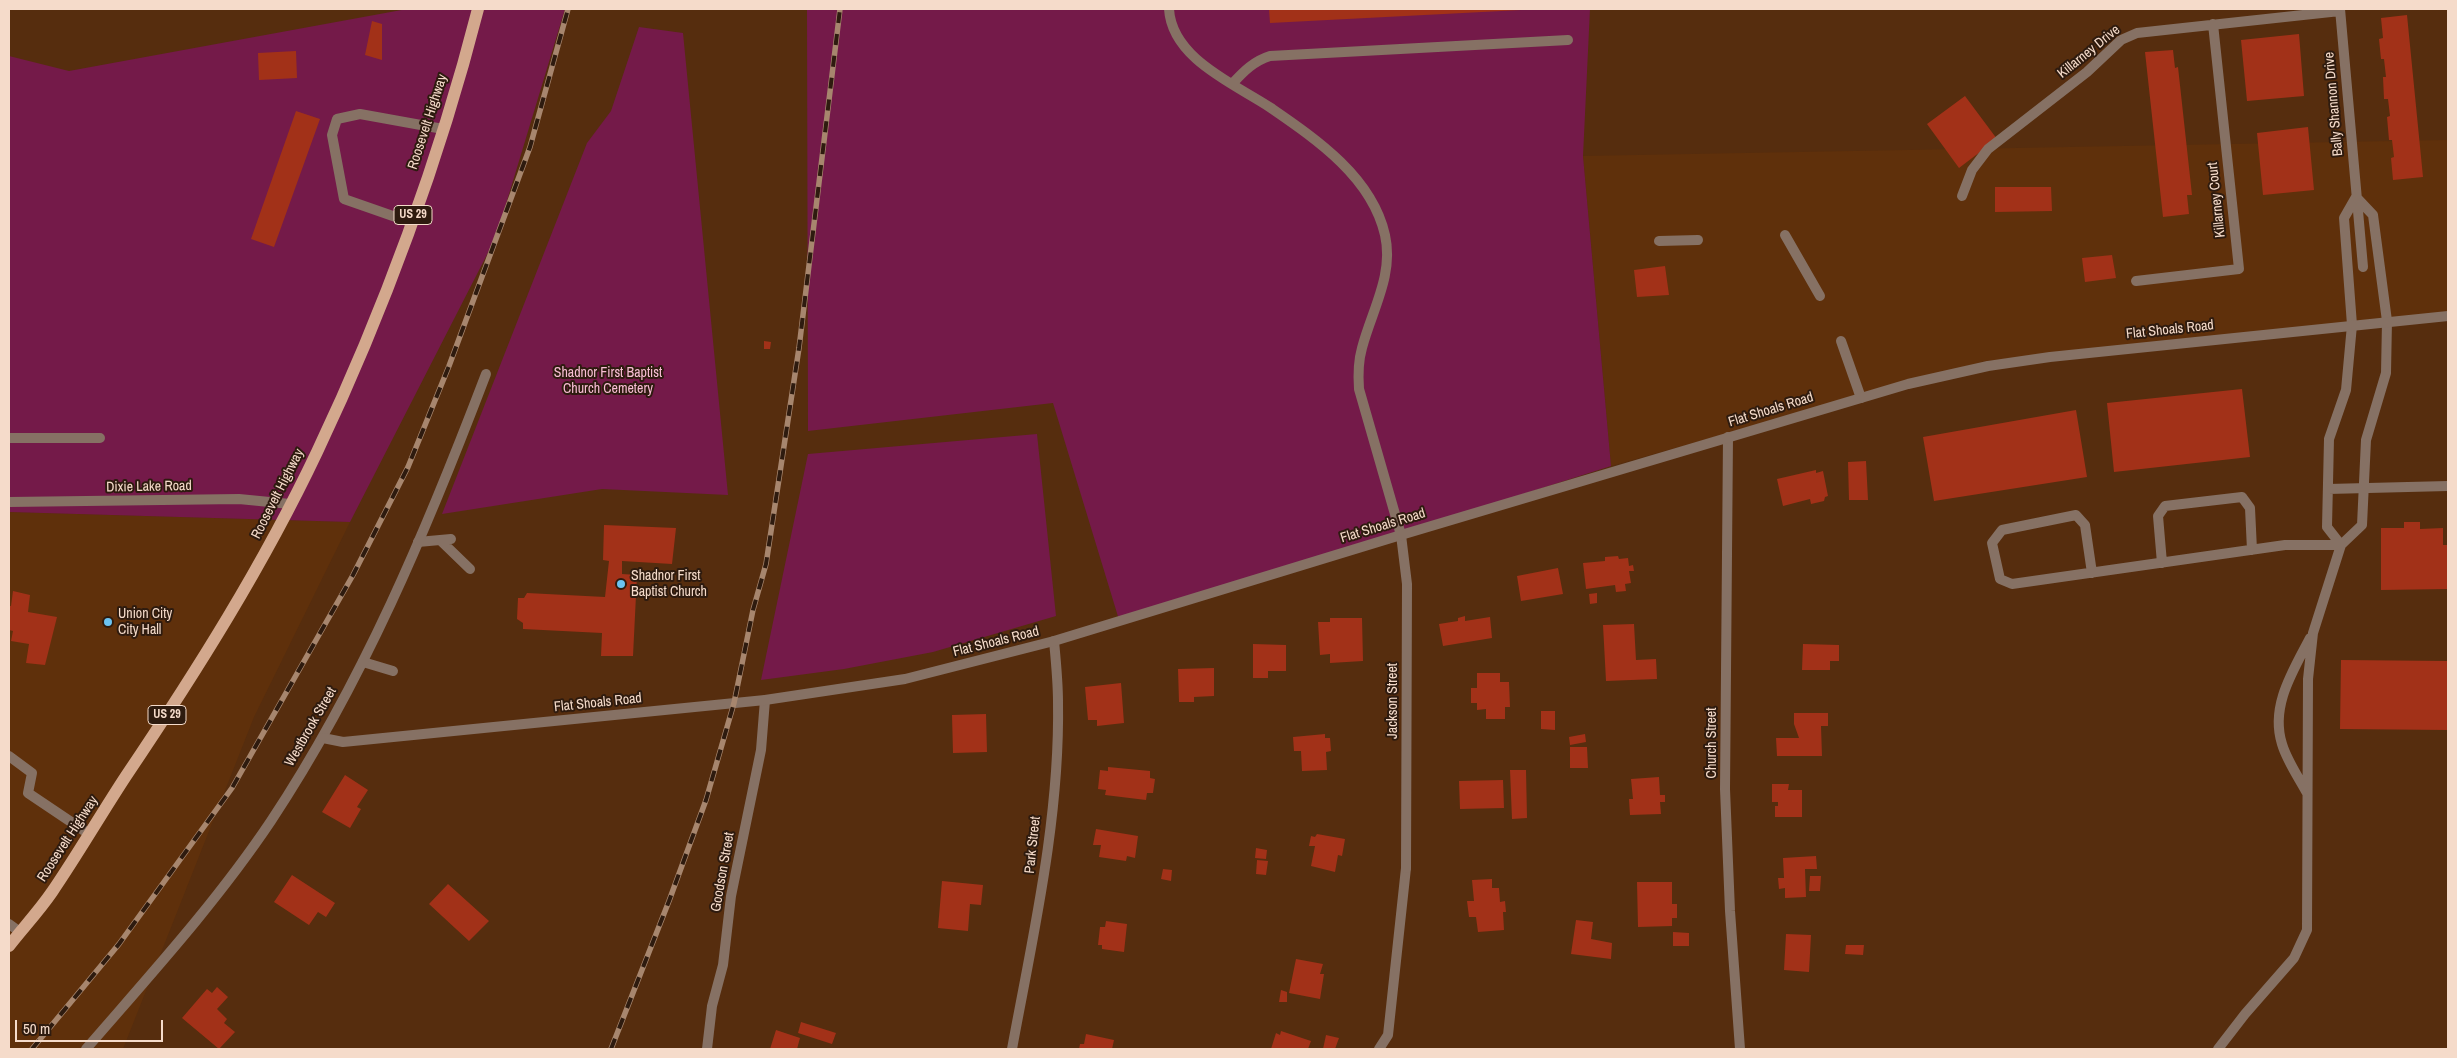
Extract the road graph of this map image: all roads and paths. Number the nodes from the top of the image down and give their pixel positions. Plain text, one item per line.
1 (478, 9) edge
2 (1169, 9) edge
3 (2340, 10) edge
4 (2213, 24) junction
5 (1568, 40) dead end
6 (1233, 83) junction
7 (443, 129) junction
8 (1962, 196) dead end
9 (2356, 198) junction
10 (410, 222) junction
11 (1785, 235) dead end
12 (1698, 240) dead end
13 (1659, 241) dead end
14 (2379, 265) junction
15 (2363, 267) junction
16 (2348, 268) junction
17 (2136, 281) dead end
18 (1820, 296) dead end
19 (2448, 316) edge
20 (2387, 321) junction
21 (2352, 325) junction
22 (1841, 341) dead end
23 (486, 374) dead end
24 (1861, 398) junction
25 (1728, 437) junction
26 (9, 438) edge
27 (100, 438) dead end
28 (2448, 486) edge
29 (2364, 488) junction
30 (2328, 489) junction
31 (9, 502) edge
32 (290, 504) junction
33 (1401, 535) junction
34 (451, 539) dead end
35 (440, 540) junction
36 (418, 542) junction
37 (2341, 545) junction
38 (2252, 550) junction
39 (2162, 563) junction
40 (470, 569) dead end
41 (2092, 573) junction
42 (2313, 633) junction
43 (1054, 642) junction
44 (363, 662) junction
45 (393, 671) dead end
46 (765, 700) junction
47 (323, 738) junction
48 (9, 756) edge
49 (2307, 795) junction
50 (89, 834) junction
51 (9, 924) edge
52 (20, 932) junction
53 (9, 946) edge
54 (86, 1049) edge
55 (707, 1049) edge
56 (1012, 1049) edge
57 (1379, 1049) edge
58 (1740, 1049) edge
59 (2218, 1049) edge

1 - 7 main road, Roosevelt Highway / US 29
2 - 6 street, Jackson Street
3 - 4 street, Killarney Drive
3 - 9 street, Bally Shannon Drive
4 - 8 street, Killarney Drive
4 - 17 street, Killarney Court
5 - 6 street
6 - 33 street, Jackson Street
7 - 10 main road, Roosevelt Highway / US 29
7 - 10 street
9 - 14 street
9 - 15 street, Bally Shannon Drive
9 - 16 street
10 - 32 main road, Roosevelt Highway / US 29
11 - 18 street
12 - 13 street
14 - 15 street
14 - 20 street
15 - 16 street
16 - 21 street
19 - 20 street, Flat Shoals Road
20 - 21 street, Flat Shoals Road
20 - 29 street
21 - 24 street, Flat Shoals Road
21 - 30 street
22 - 24 street
23 - 36 street, Westbrook Street
24 - 25 street, Flat Shoals Road
25 - 33 street, Flat Shoals Road
25 - 58 street, Church Street
26 - 27 street
28 - 29 street
29 - 30 street
29 - 37 street
30 - 37 street
31 - 32 street, Dixie Lake Road
32 - 50 main road, Roosevelt Highway / US 29
33 - 43 street, Flat Shoals Road
33 - 57 street, Jackson Street
34 - 35 street
35 - 36 street
35 - 40 street
36 - 44 street, Westbrook Street
37 - 38 street
37 - 42 street
38 - 39 street
38 - 39 street
39 - 41 street
41 - 41 street
42 - 49 street
42 - 49 street
43 - 46 street, Flat Shoals Road
43 - 56 street, Park Street
44 - 45 street
44 - 47 street, Westbrook Street
46 - 47 street, Flat Shoals Road
46 - 55 street, Goodson Street
47 - 54 street, Westbrook Street
48 - 50 street
49 - 59 street
50 - 52 main road, Roosevelt Highway / US 29
51 - 52 street
52 - 53 main road, Roosevelt Highway / US 29

